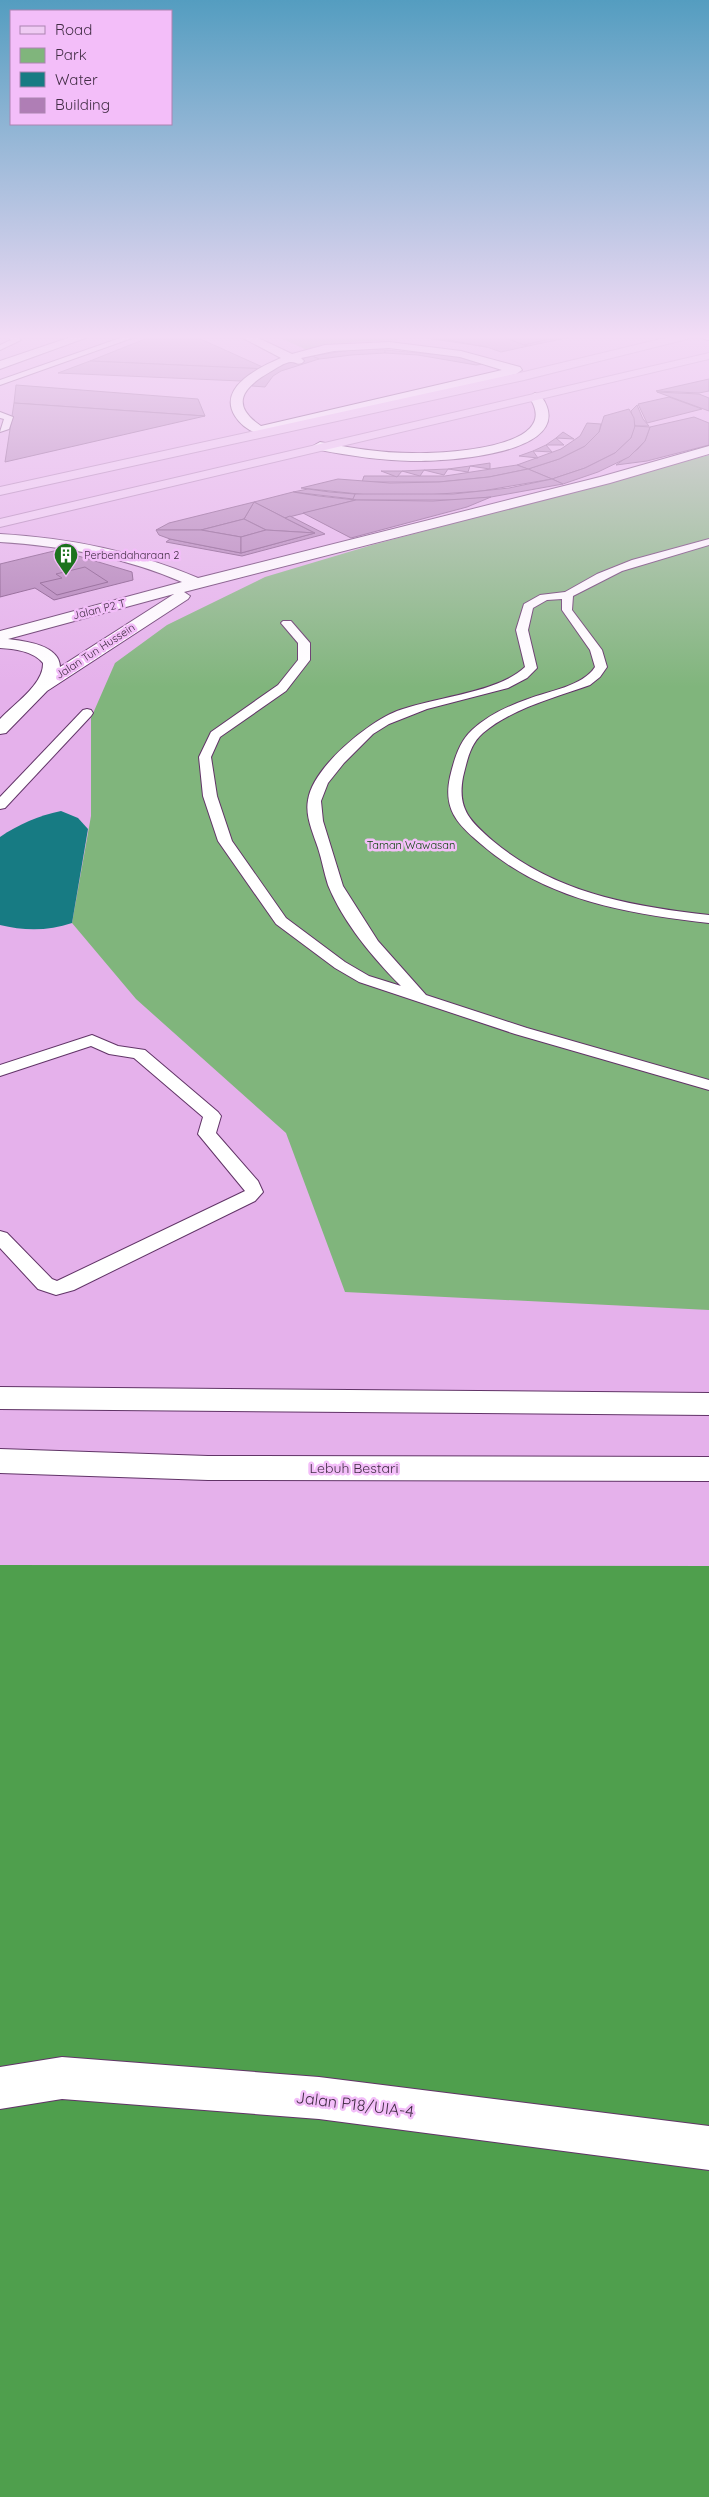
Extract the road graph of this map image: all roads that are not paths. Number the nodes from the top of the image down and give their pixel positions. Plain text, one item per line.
1 (171, 454) edge
2 (289, 454) edge
3 (361, 454) edge
4 (473, 454) edge
5 (697, 454) edge
6 (0, 491) edge
7 (0, 523) edge
8 (0, 538) edge
9 (709, 542) edge
10 (199, 584) junction
11 (568, 595) junction
12 (287, 623) dead end
13 (0, 636) edge
14 (0, 643) edge
15 (41, 687) junction
16 (87, 713) dead end
17 (0, 729) edge
18 (0, 804) edge
19 (709, 919) edge
20 (429, 1001) junction
21 (0, 1071) edge
22 (709, 1085) edge
23 (0, 1237) edge
24 (0, 1398) edge
25 (709, 1404) edge
26 (0, 1461) edge
27 (709, 1469) edge
28 (0, 2088) edge
29 (709, 2148) edge

1 - 6 main road
2 - 7 main road
3 - 4 street
5 - 10 street, Jalan P2 T
8 - 10 street
9 - 11 lane
10 - 13 street, Jalan P2 T
10 - 15 street, Jalan Tun Hussein
11 - 19 lane
11 - 20 lane
12 - 20 lane
14 - 15 street
15 - 17 street, Jalan Tun Hussein
16 - 18 lane
20 - 22 lane
21 - 23 lane
24 - 25 street
26 - 27 street, Lebuh Bestari
28 - 29 street, Jalan P18/UIA-4

